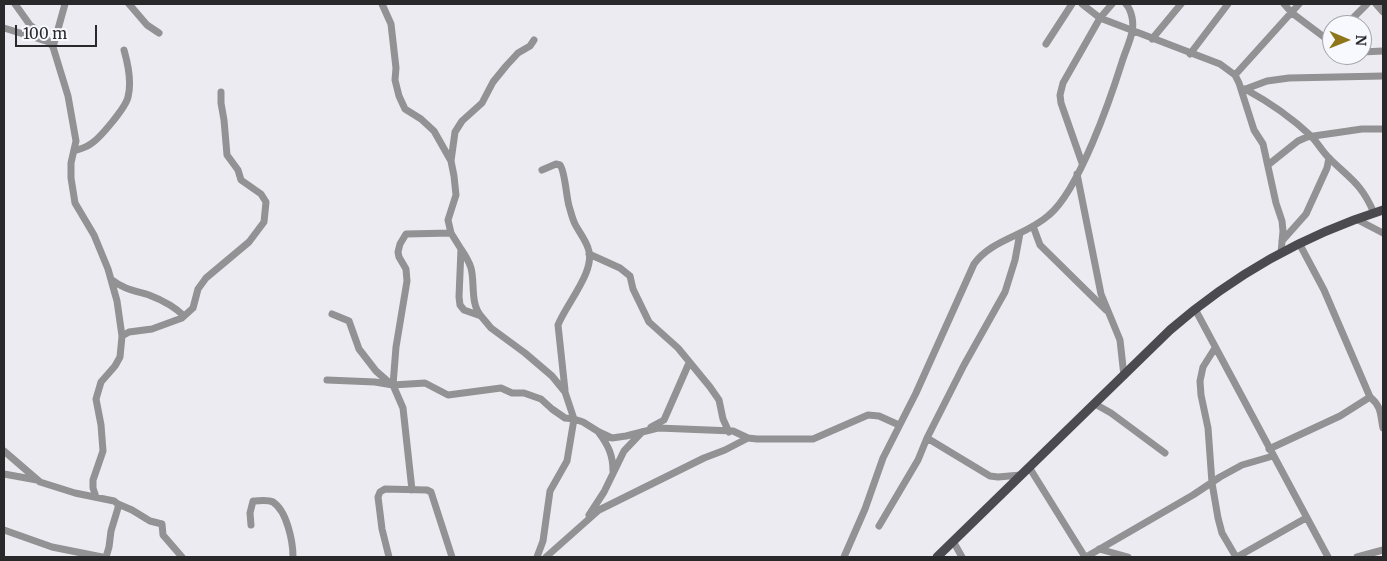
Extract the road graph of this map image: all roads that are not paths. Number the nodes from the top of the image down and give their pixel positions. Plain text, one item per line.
1 (15, 4) edge
2 (64, 4) edge
3 (129, 4) edge
4 (382, 4) edge
5 (1072, 4) edge
6 (1082, 4) edge
7 (1112, 4) edge
8 (1126, 4) edge
9 (1181, 4) edge
10 (1228, 4) edge
11 (1284, 4) edge
12 (1299, 4) edge
13 (1367, 4) edge
14 (1376, 4) edge
15 (1383, 12) edge
16 (1292, 13) junction
17 (1356, 15) edge
18 (1100, 18) junction
19 (4, 28) edge
20 (1132, 31) junction
21 (158, 33) dead end
22 (1322, 35) edge
23 (1152, 39) junction
24 (534, 40) dead end
25 (1046, 44) dead end
26 (51, 45) junction
27 (124, 50) dead end
28 (1190, 54) junction
29 (1235, 75) junction
30 (1383, 76) edge
31 (1243, 90) junction
32 (221, 92) dead end
33 (1383, 129) edge
34 (1313, 138) junction
35 (74, 151) junction
36 (1329, 158) junction
37 (451, 161) junction
38 (1082, 163) junction
39 (1268, 165) junction
40 (542, 170) dead end
41 (1077, 174) junction
42 (1379, 212) edge
43 (1356, 219) junction
44 (1034, 226) junction
45 (452, 233) junction
46 (1020, 233) junction
47 (1383, 233) edge
48 (1282, 241) junction
49 (1299, 243) junction
50 (461, 249) junction
51 (1281, 253) junction
52 (589, 254) junction
53 (112, 280) junction
54 (1195, 309) junction
55 (1109, 313) junction
56 (332, 314) dead end
57 (184, 316) junction
58 (481, 316) junction
59 (122, 336) junction
60 (1215, 348) junction
61 (689, 363) junction
62 (1124, 376) junction
63 (327, 380) dead end
64 (393, 385) junction
65 (565, 392) junction
66 (1370, 398) junction
67 (1094, 404) junction
68 (574, 420) junction
69 (899, 425) junction
70 (1383, 428) edge
71 (643, 431) junction
72 (599, 432) junction
73 (729, 432) junction
74 (748, 438) junction
75 (927, 438) junction
76 (1269, 449) junction
77 (4, 452) edge
78 (1165, 454) dead end
79 (1272, 456) junction
80 (1029, 467) junction
81 (614, 471) junction
82 (4, 474) edge
83 (1021, 475) junction
84 (37, 480) junction
85 (1212, 483) junction
86 (412, 490) junction
87 (96, 497) junction
88 (118, 504) junction
89 (1306, 518) junction
90 (584, 522) junction
91 (251, 525) dead end
92 (879, 526) dead end
93 (4, 530) edge
94 (953, 541) junction
95 (1099, 549) junction
96 (1383, 550) edge
97 (102, 557) edge
98 (106, 557) edge
99 (182, 557) edge
100 (293, 557) edge
101 (389, 557) edge
102 (452, 557) edge
103 (537, 557) edge
104 (546, 557) edge
105 (844, 557) edge
106 (937, 557) edge
107 (962, 557) edge
108 (1085, 557) edge
109 (1128, 557) edge
110 (1236, 557) edge
111 (1328, 557) edge
112 (1356, 557) edge

1 - 26 street
2 - 26 street
3 - 21 street
4 - 37 street
5 - 25 street
6 - 18 street
7 - 18 street
8 - 20 street
9 - 23 street
10 - 28 street
11 - 16 street
12 - 16 street
13 - 17 street
14 - 15 street
16 - 22 street
16 - 29 street
18 - 20 street
18 - 38 street
19 - 26 street
20 - 23 street
20 - 38 street
23 - 28 street
24 - 37 street
26 - 35 street
27 - 35 street
28 - 29 street
29 - 31 street
30 - 31 street
31 - 34 street
31 - 39 street
32 - 57 street
33 - 34 street
34 - 36 street
34 - 39 street
35 - 53 street
36 - 42 street
36 - 48 street
37 - 45 street
38 - 41 street
39 - 48 street
40 - 52 street
41 - 44 street
41 - 55 street
42 - 43 main road
43 - 47 street
43 - 49 main road
44 - 46 street
44 - 55 street
45 - 50 street
45 - 64 street
46 - 69 street
46 - 75 street
48 - 51 street
49 - 51 main road
49 - 66 street
50 - 58 street
50 - 58 street
51 - 54 main road
52 - 61 street
52 - 65 street
53 - 57 street
53 - 59 street
54 - 60 street
54 - 62 main road
55 - 62 street
56 - 64 street
57 - 59 street
58 - 65 street
59 - 87 street
60 - 76 street
60 - 85 street
61 - 71 street
61 - 73 street
62 - 67 main road
63 - 64 street
64 - 68 street
64 - 86 street
65 - 68 street
66 - 70 street
66 - 76 street
67 - 78 street
67 - 80 main road
68 - 72 street
68 - 103 street
69 - 74 street
69 - 105 street
71 - 72 street
71 - 73 street
71 - 81 street
72 - 81 street
73 - 74 street
74 - 90 street
75 - 83 street
75 - 92 street
76 - 79 street
77 - 84 street
79 - 85 street
79 - 89 street
80 - 83 main road
80 - 108 street
81 - 90 street
82 - 84 street
83 - 94 main road
84 - 87 street
85 - 95 street
85 - 110 street
86 - 101 street
86 - 102 street
87 - 88 street
88 - 98 street
88 - 99 street
89 - 110 street
89 - 111 street
90 - 104 street
91 - 100 street
93 - 97 street
94 - 106 main road
94 - 107 street
95 - 108 street
95 - 109 street
96 - 112 street

